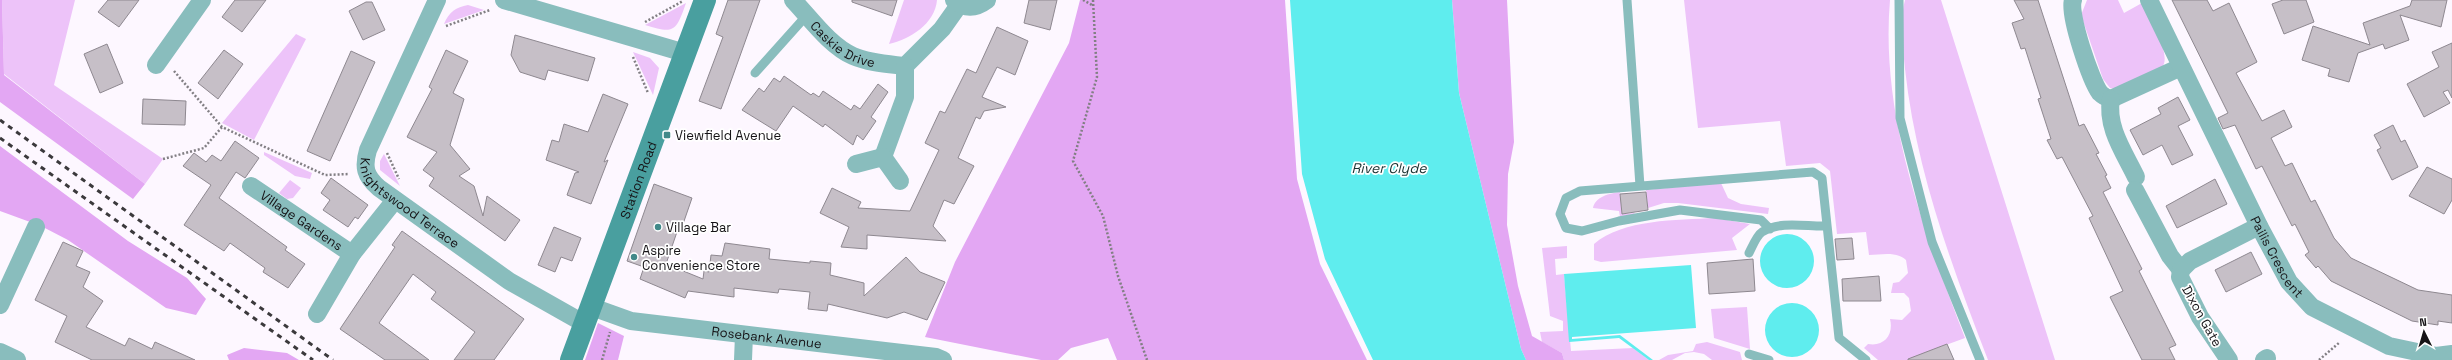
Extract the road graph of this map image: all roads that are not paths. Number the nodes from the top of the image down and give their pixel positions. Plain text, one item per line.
1 (202, 0) edge
2 (438, 0) edge
3 (705, 0) edge
4 (793, 0) edge
5 (987, 0) edge
6 (1627, 0) edge
7 (1899, 0) edge
8 (2073, 0) edge
9 (2149, 0) edge
10 (508, 1) edge
11 (956, 2) edge
12 (807, 15) junction
13 (685, 53) junction
14 (159, 61) road end
15 (905, 66) junction
16 (2181, 67) junction
17 (755, 73) dead end
18 (2111, 99) junction
19 (883, 157) junction
20 (856, 164) dead end
21 (900, 181) dead end
22 (252, 186) dead end
23 (1640, 186) junction
24 (398, 192) junction
25 (1827, 226) junction
26 (2259, 226) junction
27 (36, 227) dead end
28 (1770, 229) junction
29 (1749, 253) dead end
30 (352, 254) junction
31 (2181, 270) junction
32 (0, 305) edge
33 (316, 314) dead end
34 (588, 316) junction
35 (744, 335) junction
36 (0, 352) edge
37 (1749, 354) dead end
38 (2452, 354) edge
39 (17, 360) edge
40 (571, 360) edge
41 (743, 360) edge
42 (943, 360) edge
43 (1769, 360) edge
44 (1866, 360) edge
45 (1980, 360) edge
46 (2229, 360) edge

1 - 14 street
2 - 24 street, Knightswood Terrace
3 - 13 street, Station Road
4 - 12 street, Caskie Drive
5 - 11 street
6 - 23 lane
7 - 45 lane
8 - 18 street
9 - 16 street, Pailis Crescent
10 - 13 street
11 - 15 street
12 - 15 street, Caskie Drive
12 - 17 lane
13 - 34 street, Station Road
15 - 19 street
16 - 18 street
16 - 26 street, Pailis Crescent
18 - 31 street, Dixon Gate
19 - 20 street
19 - 21 street
22 - 30 street, Village Gardens
23 - 25 lane
23 - 28 lane
24 - 30 street, Village Gardens
24 - 34 street, Knightswood Terrace
25 - 28 lane
25 - 44 lane
26 - 31 street, Dixon Gate
26 - 38 street, Pailis Crescent
27 - 32 street
28 - 29 lane
30 - 33 street, Village Gardens
31 - 46 street, Dixon Gate
34 - 35 street, Rosebank Avenue
34 - 40 street, Station Road
35 - 41 street
35 - 42 street, Rosebank Avenue
36 - 39 street
37 - 43 lane

